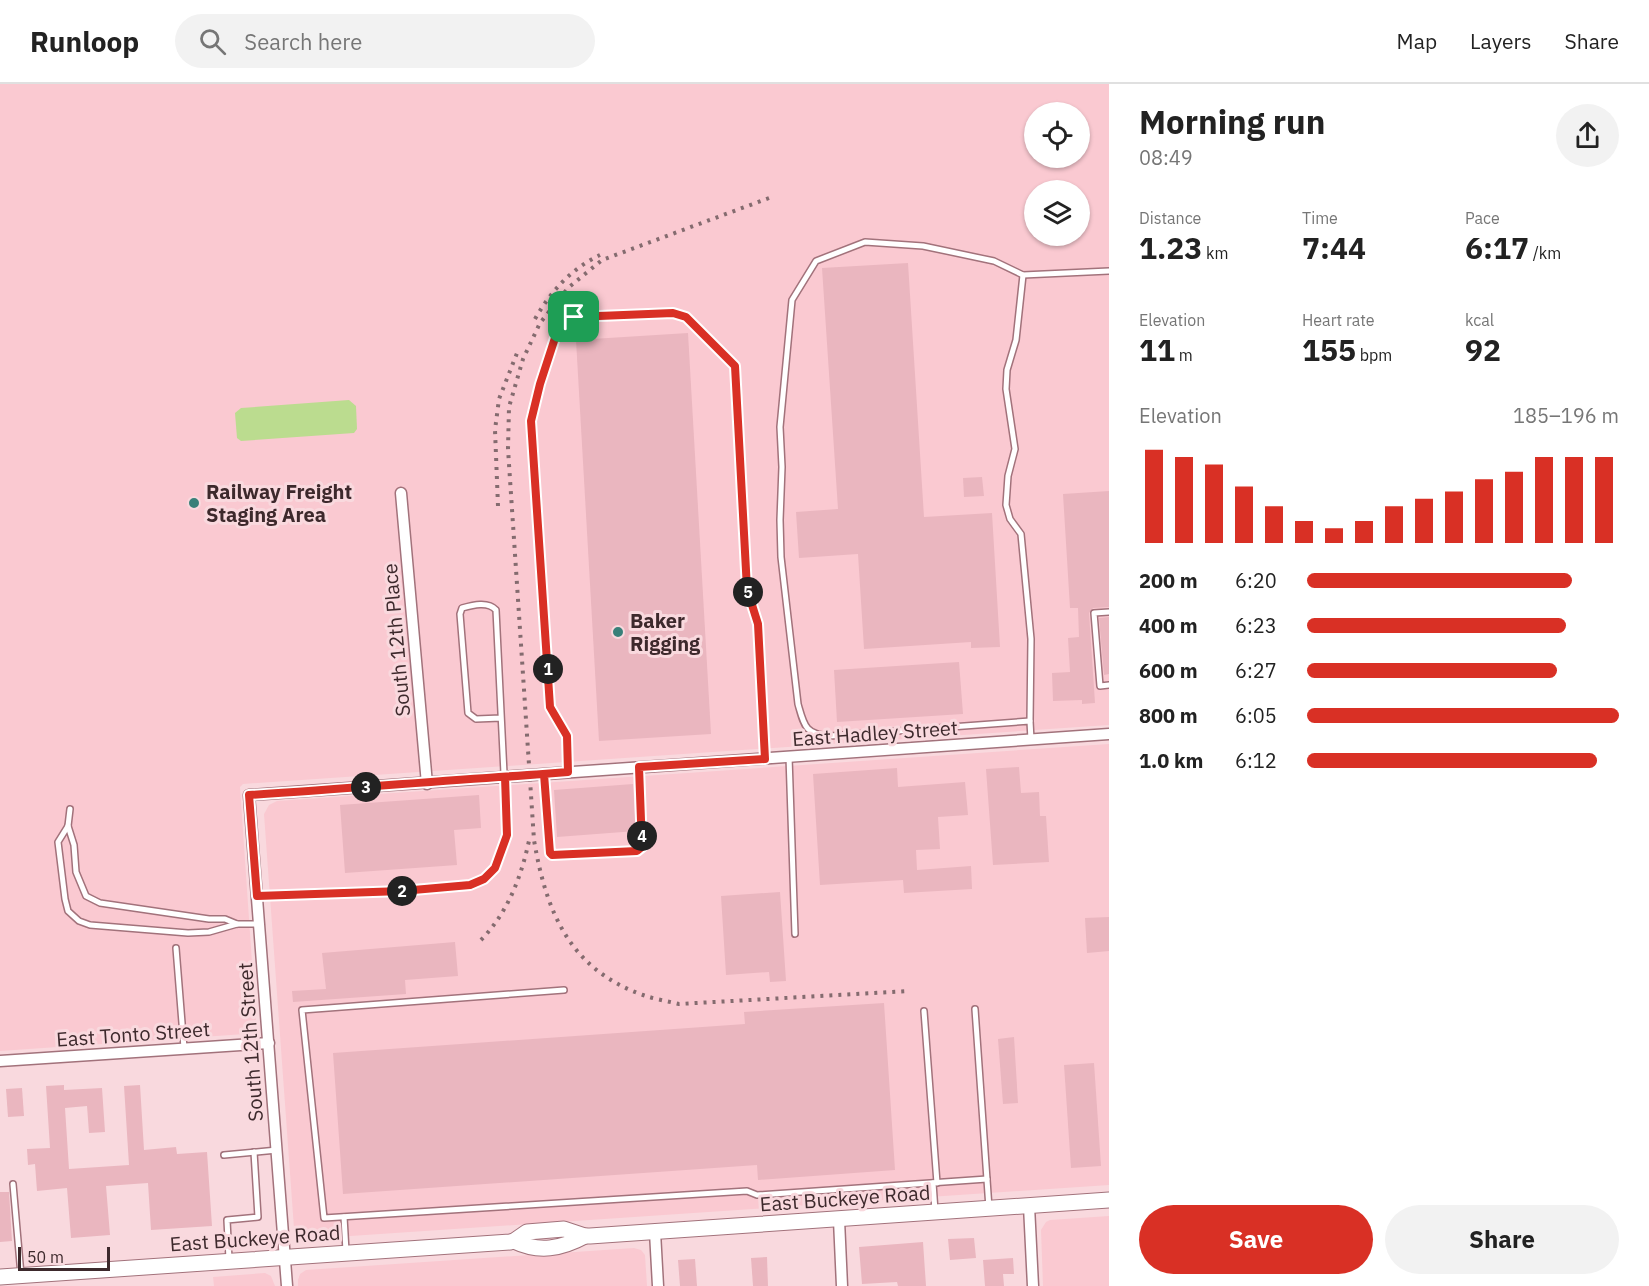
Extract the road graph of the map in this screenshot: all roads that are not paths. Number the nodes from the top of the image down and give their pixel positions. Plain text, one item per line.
1 (1109, 271) edge
2 (1023, 275) junction
3 (401, 493) dead end
4 (1109, 612) edge
5 (1109, 685) edge
6 (501, 718) junction
7 (1030, 721) junction
8 (1109, 734) edge
9 (1031, 740) junction
10 (789, 757) junction
11 (765, 759) junction
12 (639, 767) junction
13 (568, 772) junction
14 (544, 774) junction
15 (505, 777) junction
16 (427, 784) junction
17 (249, 795) joint
18 (70, 809) dead end
19 (68, 826) junction
20 (257, 896) junction
21 (237, 924) junction
22 (259, 924) junction
23 (795, 934) dead end
24 (176, 948) dead end
25 (564, 990) dead end
26 (975, 1009) dead end
27 (924, 1011) dead end
28 (268, 1042) junction
29 (184, 1048) junction
30 (0, 1061) edge
31 (277, 1150) junction
32 (254, 1152) junction
33 (224, 1155) dead end
34 (987, 1179) junction
35 (935, 1183) junction
36 (14, 1184) dead end
37 (1109, 1200) edge
38 (1029, 1206) junction
39 (990, 1209) junction
40 (935, 1212) junction
41 (344, 1217) junction
42 (839, 1220) junction
43 (655, 1232) junction
44 (346, 1253) junction
45 (285, 1257) junction
46 (230, 1261) junction
47 (21, 1276) junction
48 (0, 1277) edge
49 (287, 1286) edge
50 (658, 1286) edge
51 (842, 1286) edge
52 (1032, 1286) edge

1 - 2 lane
2 - 7 lane
2 - 7 lane
3 - 16 street, South 12th Place
4 - 5 lane
6 - 6 lane
6 - 15 lane
7 - 9 lane
8 - 9 street, East Hadley Street
9 - 10 street, East Hadley Street
10 - 11 street, East Hadley Street
10 - 23 lane
11 - 12 street, East Hadley Street
11 - 13 lane
12 - 13 street, East Hadley Street
12 - 14 lane
13 - 14 street, East Hadley Street
14 - 15 street, East Hadley Street
15 - 16 street, East Hadley Street
15 - 20 lane
16 - 17 street, East Hadley Street
17 - 20 street, South 12th Street
18 - 19 lane
19 - 21 lane
19 - 21 lane
20 - 22 street, South 12th Street
21 - 22 lane
22 - 28 street, South 12th Street
24 - 29 lane
25 - 41 lane
26 - 34 lane
27 - 35 lane
28 - 29 street, East Tonto Street
28 - 31 street, South 12th Street
29 - 30 street, East Tonto Street
31 - 32 lane
31 - 45 street, South 12th Street
32 - 33 lane
32 - 46 lane
34 - 35 lane
34 - 39 lane
35 - 40 lane
35 - 41 lane
36 - 47 lane
37 - 38 main road, East Buckeye Road
38 - 39 main road, East Buckeye Road
38 - 52 street
39 - 40 main road, East Buckeye Road
40 - 42 main road, East Buckeye Road
41 - 44 lane
42 - 43 main road, East Buckeye Road
42 - 51 street
43 - 44 main road, East Buckeye Road
43 - 50 street
44 - 45 main road, East Buckeye Road
45 - 46 main road, East Buckeye Road
45 - 49 street, South 12th Street
46 - 47 main road, East Buckeye Road
47 - 48 main road, East Buckeye Road

